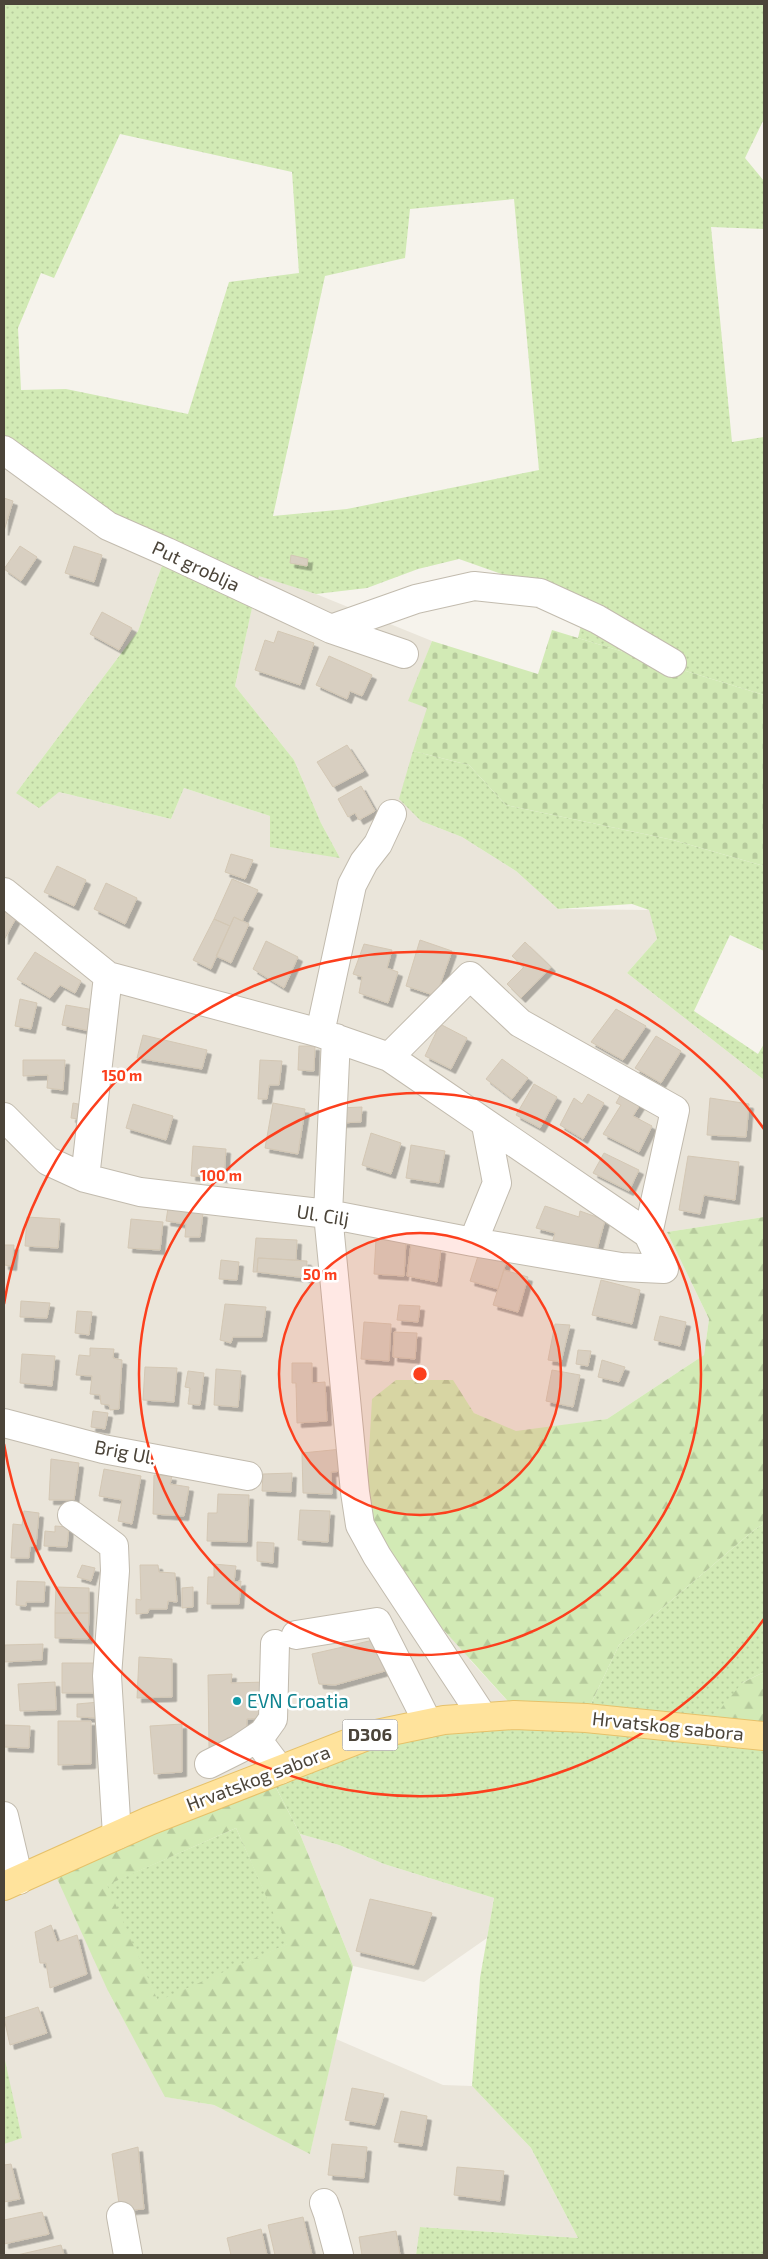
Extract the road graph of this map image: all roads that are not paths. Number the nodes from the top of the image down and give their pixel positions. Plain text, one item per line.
1 (4, 450) edge
2 (331, 629) junction
3 (404, 654) dead end
4 (672, 663) dead end
5 (392, 814) dead end
6 (4, 892) edge
7 (108, 976) junction
8 (328, 1035) junction
9 (389, 1057) junction
10 (4, 1117) edge
11 (486, 1124) junction
12 (85, 1178) junction
13 (328, 1214) junction
14 (648, 1234) junction
15 (473, 1242) junction
16 (4, 1424) edge
17 (248, 1476) dead end
18 (72, 1515) dead end
19 (483, 1717) junction
20 (428, 1723) junction
21 (764, 1736) edge
22 (256, 1738) junction
23 (210, 1764) dead end
24 (280, 1770) junction
25 (4, 1816) edge
26 (116, 1835) junction
27 (11, 1883) edge
28 (324, 2203) dead end
29 (121, 2216) dead end
30 (128, 2255) edge
31 (338, 2255) edge

1 - 2 street, Put groblja
2 - 3 street, Put groblja
2 - 4 street
5 - 8 street
6 - 7 street
7 - 8 street
7 - 12 street
8 - 9 street
8 - 13 street
9 - 11 street
9 - 14 street
10 - 12 street, Ul. Cilj
11 - 14 street
11 - 15 street
12 - 13 street, Ul. Cilj
13 - 15 street, Ul. Cilj
13 - 19 street
14 - 15 street, Ul. Cilj
16 - 17 street, Brig Ul.
18 - 26 street
19 - 20 main road, Hrvatskog sabora / D306
19 - 21 main road, Hrvatskog sabora / D306
20 - 22 street
20 - 24 main road, Hrvatskog sabora / D306
22 - 23 street
22 - 24 street
24 - 26 main road, Hrvatskog sabora / D306
25 - 27 street
26 - 27 main road, Hrvatskog sabora / D306
28 - 31 street
29 - 30 street

